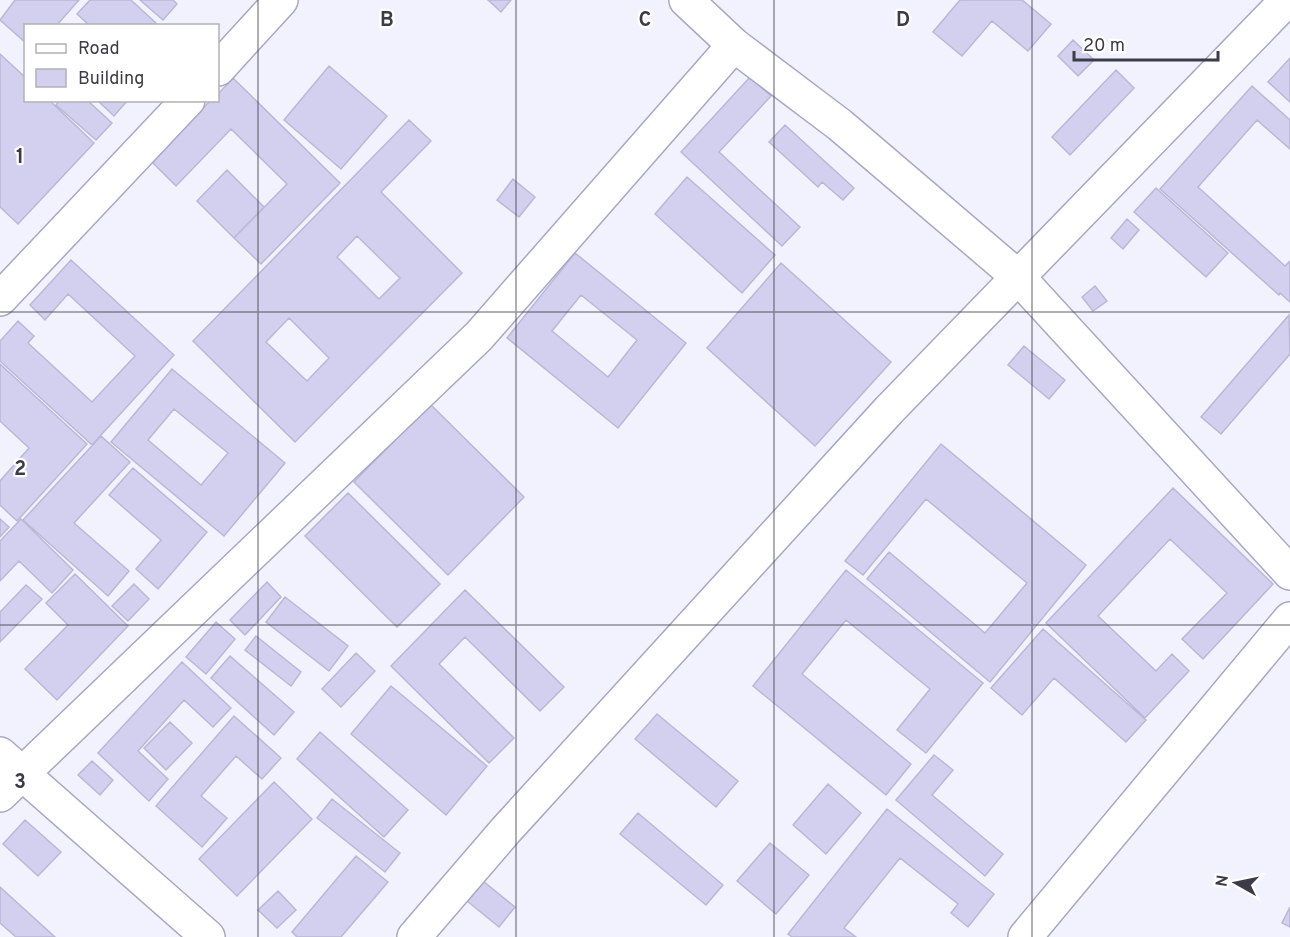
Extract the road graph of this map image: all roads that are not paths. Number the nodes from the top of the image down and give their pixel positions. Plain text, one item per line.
1 (281, 0) edge
2 (686, 0) edge
3 (1287, 0) edge
4 (734, 45) junction
5 (219, 68) edge
6 (186, 102) edge
7 (1017, 276) junction
8 (0, 299) edge
9 (1290, 573) edge
10 (1290, 620) edge
11 (7, 775) edge
12 (208, 937) edge
13 (414, 937) edge
14 (1025, 937) edge

1 - 5 street
2 - 4 street
3 - 7 street
4 - 7 street
4 - 11 street
6 - 8 street
7 - 9 street
7 - 13 street
10 - 14 street
11 - 12 street

